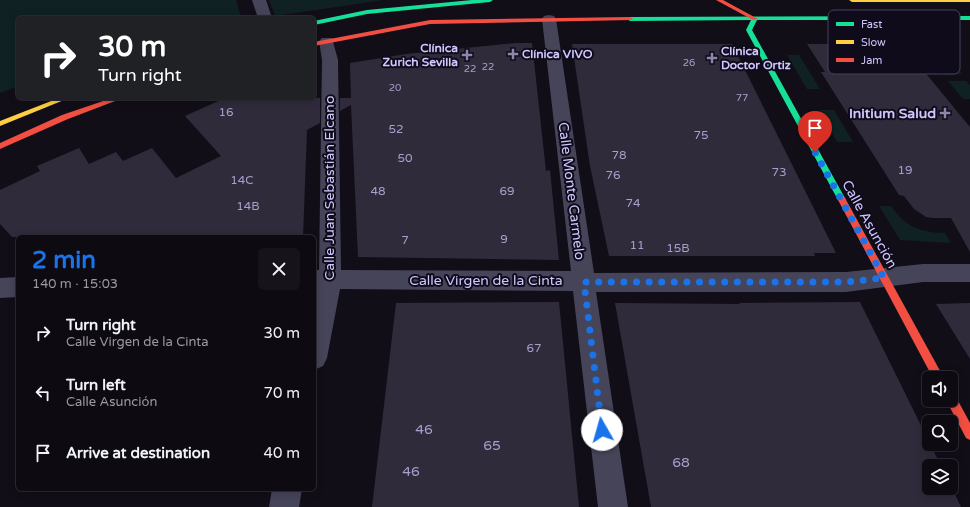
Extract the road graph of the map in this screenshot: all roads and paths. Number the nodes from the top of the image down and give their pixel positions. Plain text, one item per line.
1 (259, 0) edge
2 (490, 0) edge
3 (719, 0) edge
4 (852, 0) edge
5 (864, 0) edge
6 (970, 0) edge
7 (750, 6) dead end
8 (264, 16) edge
9 (960, 18) edge
10 (970, 18) edge
11 (549, 19) junction
12 (755, 19) junction
13 (828, 19) edge
14 (316, 23) edge
15 (321, 43) edge
16 (59, 100) edge
17 (113, 100) edge
18 (0, 124) edge
19 (0, 146) edge
20 (970, 273) edge
21 (884, 278) junction
22 (322, 279) edge
23 (584, 282) junction
24 (16, 287) edge
25 (0, 288) edge
26 (316, 338) edge
27 (935, 371) edge
28 (955, 407) edge
29 (970, 434) edge
30 (287, 491) edge
31 (284, 507) edge
32 (613, 507) edge

1 - 8 street
2 - 14 main road
3 - 12 main road
4 - 5 main road
5 - 6 main road
7 - 12 main road
9 - 10 main road
11 - 12 main road
11 - 15 main road
11 - 23 street, Calle Monte Carmelo
12 - 13 main road
12 - 21 main road, Calle Asunción
15 - 22 street, Calle Juan Sebastián Elcano
16 - 18 main road
17 - 19 main road
20 - 21 street, Calle Virgen de la Cinta
21 - 23 street, Calle Virgen de la Cinta
21 - 27 main road, Calle Asunción
22 - 23 street, Calle Virgen de la Cinta
22 - 26 street, Calle Juan Sebastián Elcano
23 - 32 street, Calle Monte Carmelo
24 - 25 street
28 - 29 main road
30 - 31 street

